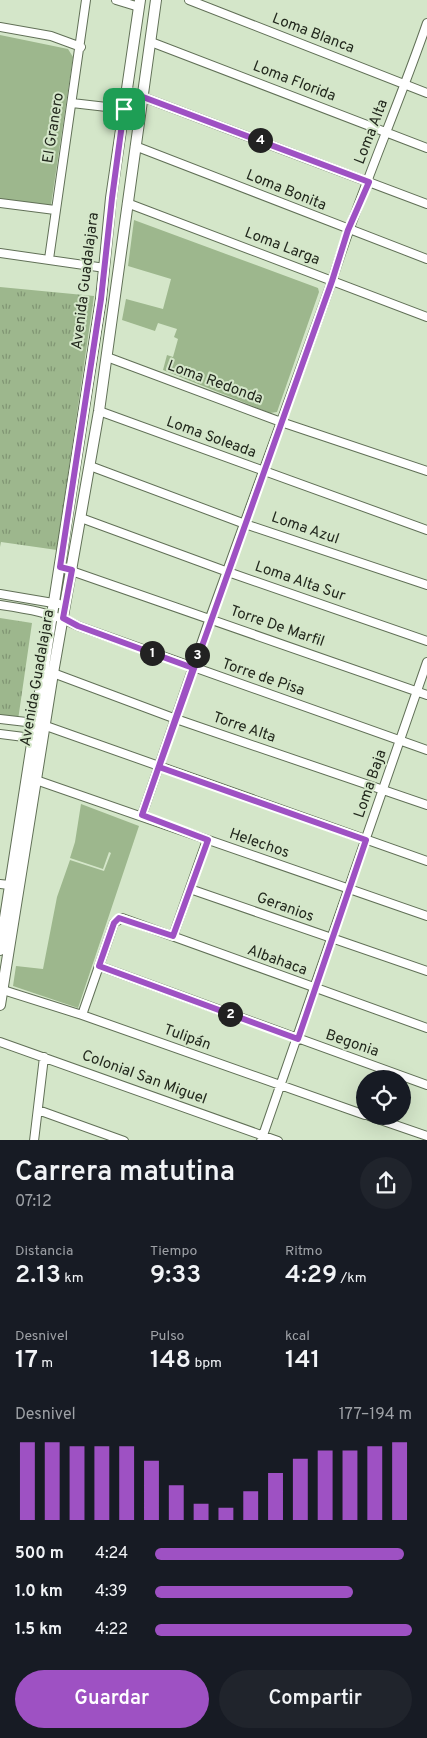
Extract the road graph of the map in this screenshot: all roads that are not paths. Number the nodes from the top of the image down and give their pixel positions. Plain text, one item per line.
1 (86, 0) edge
2 (116, 0) edge
3 (156, 0) edge
4 (189, 0) edge
5 (139, 3) edge
6 (427, 23) edge
7 (0, 27) edge
8 (151, 42) junction
9 (80, 47) junction
10 (405, 84) junction
11 (127, 91) junction
12 (427, 93) edge
13 (142, 96) junction
14 (72, 103) junction
15 (124, 109) junction
16 (387, 132) junction
17 (135, 146) junction
18 (427, 148) edge
19 (369, 182) junction
20 (0, 203) edge
21 (127, 203) junction
22 (427, 204) edge
23 (55, 210) junction
24 (348, 230) junction
25 (0, 253) edge
26 (49, 259) junction
27 (427, 259) edge
28 (104, 268) junction
29 (332, 281) junction
30 (427, 317) edge
31 (107, 358) junction
32 (99, 411) junction
33 (281, 422) junction
34 (90, 466) junction
35 (427, 471) edge
36 (262, 472) junction
37 (81, 518) junction
38 (245, 524) junction
39 (427, 530) edge
40 (60, 567) junction
41 (72, 570) junction
42 (228, 572) junction
43 (427, 586) edge
44 (0, 594) edge
45 (54, 603) junction
46 (0, 605) edge
47 (66, 606) junction
48 (52, 615) junction
49 (63, 618) junction
50 (210, 618) junction
51 (427, 640) edge
52 (427, 662) edge
53 (193, 668) junction
54 (53, 674) junction
55 (417, 691) junction
56 (427, 695) edge
57 (0, 719) edge
58 (176, 719) junction
59 (35, 724) junction
60 (46, 726) junction
61 (0, 734) edge
62 (32, 738) junction
63 (400, 741) junction
64 (427, 750) edge
65 (159, 767) junction
66 (26, 777) junction
67 (37, 780) junction
68 (384, 790) junction
69 (427, 805) edge
70 (142, 815) junction
71 (208, 840) junction
72 (366, 840) junction
73 (427, 861) edge
74 (4, 885) edge
75 (190, 889) junction
76 (350, 889) junction
77 (3, 897) edge
78 (427, 916) edge
79 (173, 936) junction
80 (332, 939) junction
81 (3, 952) edge
82 (99, 966) junction
83 (427, 971) edge
84 (1, 989) edge
85 (315, 989) junction
86 (0, 1005) edge
87 (82, 1014) junction
88 (427, 1028) edge
89 (298, 1039) junction
90 (0, 1042) edge
91 (44, 1057) junction
92 (427, 1085) edge
93 (280, 1086) junction
94 (38, 1110) junction
95 (356, 1112) edge
96 (395, 1125) edge
97 (427, 1136) edge
98 (262, 1138) edge
99 (34, 1140) edge
100 (124, 1140) edge
101 (278, 1140) edge

1 - 9 street, El Granero
2 - 5 street
3 - 8 main road, Avenida Guadalajara
4 - 10 street, Loma Blanca
5 - 11 main road, Avenida Guadalajara
6 - 10 street, Loma Alta
7 - 9 street
8 - 13 main road, Avenida Guadalajara
8 - 16 street, Loma Florida
9 - 14 street, El Granero
10 - 12 street, Loma Blanca
10 - 16 street, Loma Alta
11 - 13 street
11 - 15 main road, Avenida Guadalajara
13 - 17 main road, Avenida Guadalajara
13 - 19 street
14 - 15 street
14 - 23 street, El Granero
15 - 28 main road, Avenida Guadalajara
16 - 18 street, Loma Florida
16 - 19 street, Loma Alta
17 - 21 main road, Avenida Guadalajara
17 - 24 street, Loma Bonita
19 - 22 street
19 - 24 street, Loma Alta
20 - 23 street
21 - 29 street, Loma Larga
21 - 31 main road, Avenida Guadalajara
23 - 26 street, El Granero
24 - 27 street, Loma Bonita
24 - 29 street, Loma Alta
25 - 26 street
26 - 28 street
28 - 40 main road, Avenida Guadalajara
29 - 30 street, Loma Larga
29 - 33 street, Loma Alta
31 - 32 main road, Avenida Guadalajara
31 - 33 street, Loma Redonda
32 - 34 main road, Avenida Guadalajara
32 - 36 street, Loma Soleada
33 - 35 street, Loma Redonda
33 - 36 street, Loma Alta
34 - 37 main road, Avenida Guadalajara
34 - 38 street, Loma Azul
36 - 38 street, Loma Alta
36 - 39 street, Loma Soleada
37 - 41 main road, Avenida Guadalajara
37 - 42 street, Loma Alta Sur
38 - 42 street, Loma Alta
38 - 43 street, Loma Azul
40 - 41 street, Torre De Marfil
40 - 45 main road, Avenida Guadalajara
41 - 47 main road, Avenida Guadalajara
41 - 50 street, Torre De Marfil
42 - 50 street, Loma Alta
42 - 51 street, Loma Alta Sur
44 - 45 street
45 - 47 street
45 - 48 main road, Avenida Guadalajara
46 - 48 street, Torre de Pisa
47 - 49 main road, Avenida Guadalajara
48 - 49 street, Torre de Pisa
48 - 59 main road, Avenida Guadalajara
49 - 53 street, Torre de Pisa
49 - 54 main road, Avenida Guadalajara
50 - 53 street, Loma Alta
50 - 55 street, Torre De Marfil
52 - 55 street, Loma Baja
53 - 58 street, Loma Alta
53 - 63 street, Torre de Pisa
54 - 58 street, Torre Alta
54 - 60 main road, Avenida Guadalajara
55 - 56 street, Torre De Marfil
55 - 63 street, Loma Baja
57 - 59 street
58 - 65 street, Loma Alta
58 - 68 street, Torre Alta
59 - 62 main road, Avenida Guadalajara
60 - 65 street
60 - 67 main road, Avenida Guadalajara
61 - 62 street
62 - 66 main road, Avenida Guadalajara
63 - 64 street, Torre de Pisa
63 - 68 street, Loma Baja
65 - 70 street, Loma Alta
65 - 72 street
66 - 67 street, Helechos
66 - 74 main road, Avenida Guadalajara
67 - 70 street, Helechos
67 - 81 main road, Avenida Guadalajara
68 - 69 street, Torre Alta
68 - 72 street, Loma Baja
70 - 71 street, Helechos
71 - 75 street
71 - 76 street, Helechos
72 - 73 street
72 - 76 street, Loma Baja
74 - 77 main road, Avenida Guadalajara
75 - 79 street
75 - 80 street, Geranios
76 - 78 street, Helechos
76 - 80 street, Loma Baja
77 - 81 main road, Avenida Guadalajara
79 - 82 street, Albahaca
79 - 85 street, Albahaca
80 - 83 street, Geranios
80 - 85 street, Loma Baja
81 - 84 main road, Avenida Guadalajara
82 - 87 street
82 - 89 street, Begonia
84 - 86 main road, Avenida Guadalajara
84 - 87 street, Tulipán
85 - 88 street, Albahaca
85 - 89 street, Loma Baja
87 - 93 street, Tulipán
89 - 92 street, Begonia
89 - 93 street, Loma Baja
90 - 91 street, Colonial San Miguel
91 - 94 street
91 - 98 street, Colonial San Miguel
93 - 95 street, Tulipán
93 - 98 street, Loma Baja
94 - 99 street
94 - 100 street
96 - 97 street
98 - 101 street, Colonial San Miguel

